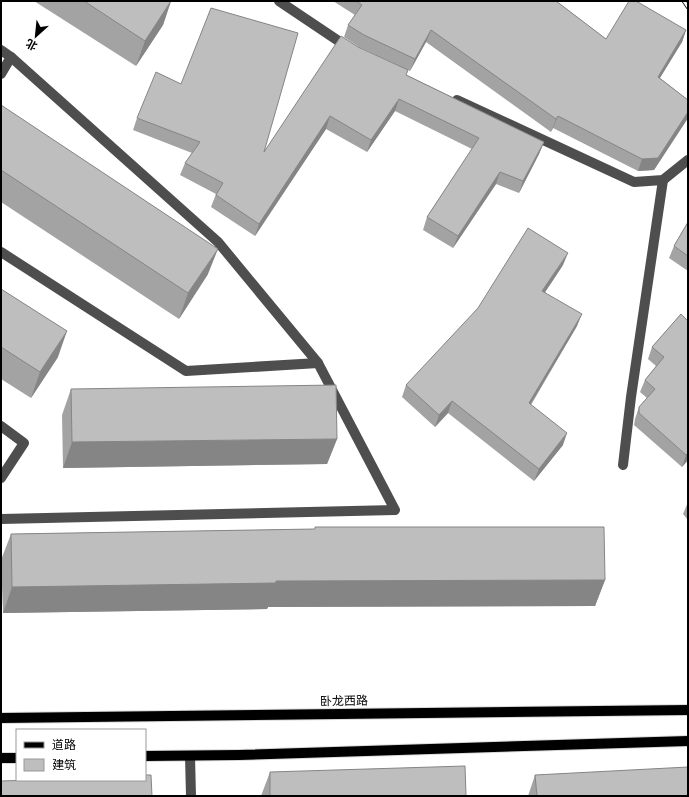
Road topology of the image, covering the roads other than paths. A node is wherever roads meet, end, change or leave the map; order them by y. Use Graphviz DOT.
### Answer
graph roads {
  1 [pos="280,1"];
  2 [pos="1,50"];
  3 [pos="356,53"];
  4 [pos="11,57"];
  5 [pos="1,74"];
  6 [pos="449,96"];
  7 [pos="688,160"];
  8 [pos="663,180"];
  9 [pos="1,252"];
  10 [pos="318,362"];
  11 [pos="1,426"];
  12 [pos="624,466"];
  13 [pos="1,478"];
  14 [pos="1,519"];
  15 [pos="688,710"];
  16 [pos="1,718"];
  17 [pos="688,741"];
  18 [pos="146,756"];
  19 [pos="190,756"];
  20 [pos="1,758"];
  21 [pos="16,758"];
  22 [pos="191,796"];
  1 -- 3 [label="street"];
  2 -- 4 [label="street"];
  4 -- 5 [label="street"];
  4 -- 10 [label="street"];
  6 -- 8 [label="street"];
  7 -- 8 [label="street"];
  8 -- 12 [label="street"];
  9 -- 10 [label="street"];
  10 -- 14 [label="street"];
  11 -- 13 [label="street"];
  15 -- 16 [label="main road, 卧龙西路"];
  17 -- 19 [label="main road"];
  18 -- 19 [label="main road"];
  19 -- 22 [label="street"];
  20 -- 21 [label="main road"];
}
